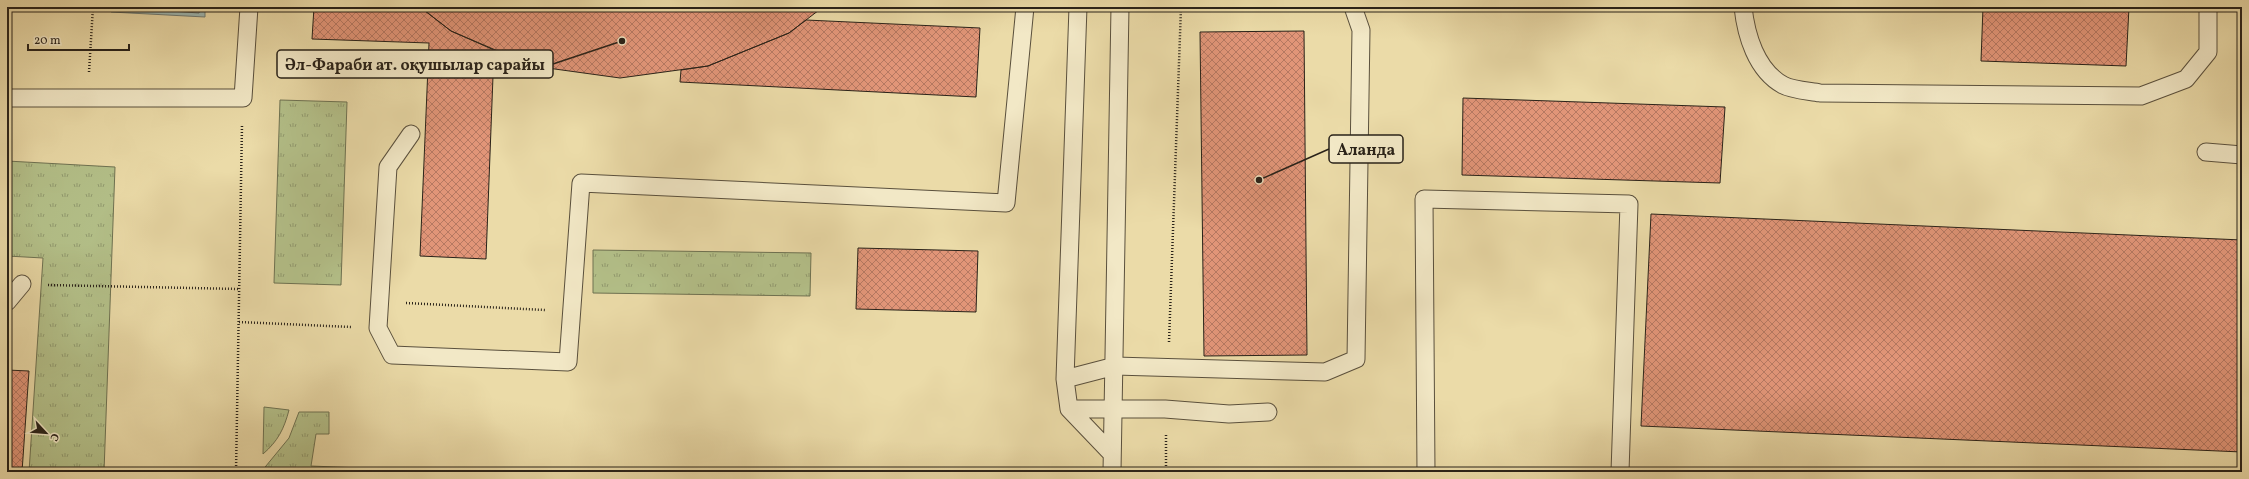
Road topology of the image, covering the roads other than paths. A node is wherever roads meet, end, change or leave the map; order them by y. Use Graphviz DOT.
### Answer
graph roads {
  1 [pos="249,7"];
  2 [pos="1025,7"];
  3 [pos="1078,7"];
  4 [pos="1120,7"];
  5 [pos="1353,7"];
  6 [pos="1743,7"];
  7 [pos="2208,7"];
  8 [pos="7,98"];
  9 [pos="411,134"];
  10 [pos="2206,152"];
  11 [pos="2242,155"];
  12 [pos="22,284"];
  13 [pos="7,302"];
  14 [pos="1115,366"];
  15 [pos="1065,379"];
  16 [pos="1069,409"];
  17 [pos="1113,410"];
  18 [pos="1268,412"];
  19 [pos="1112,454"];
  20 [pos="1112,472"];
  21 [pos="1426,472"];
  22 [pos="1620,472"];
  1 -- 8 [label="lane"];
  2 -- 9 [label="lane"];
  3 -- 15 [label="lane"];
  4 -- 14 [label="lane"];
  5 -- 14 [label="lane"];
  6 -- 7 [label="lane"];
  10 -- 11 [label="lane"];
  12 -- 13 [label="lane"];
  14 -- 15 [label="lane"];
  14 -- 17 [label="lane"];
  15 -- 16 [label="lane"];
  16 -- 17 [label="lane"];
  16 -- 19 [label="lane"];
  17 -- 18 [label="lane"];
  17 -- 19 [label="lane"];
  19 -- 20 [label="lane"];
  21 -- 22 [label="lane"];
}
